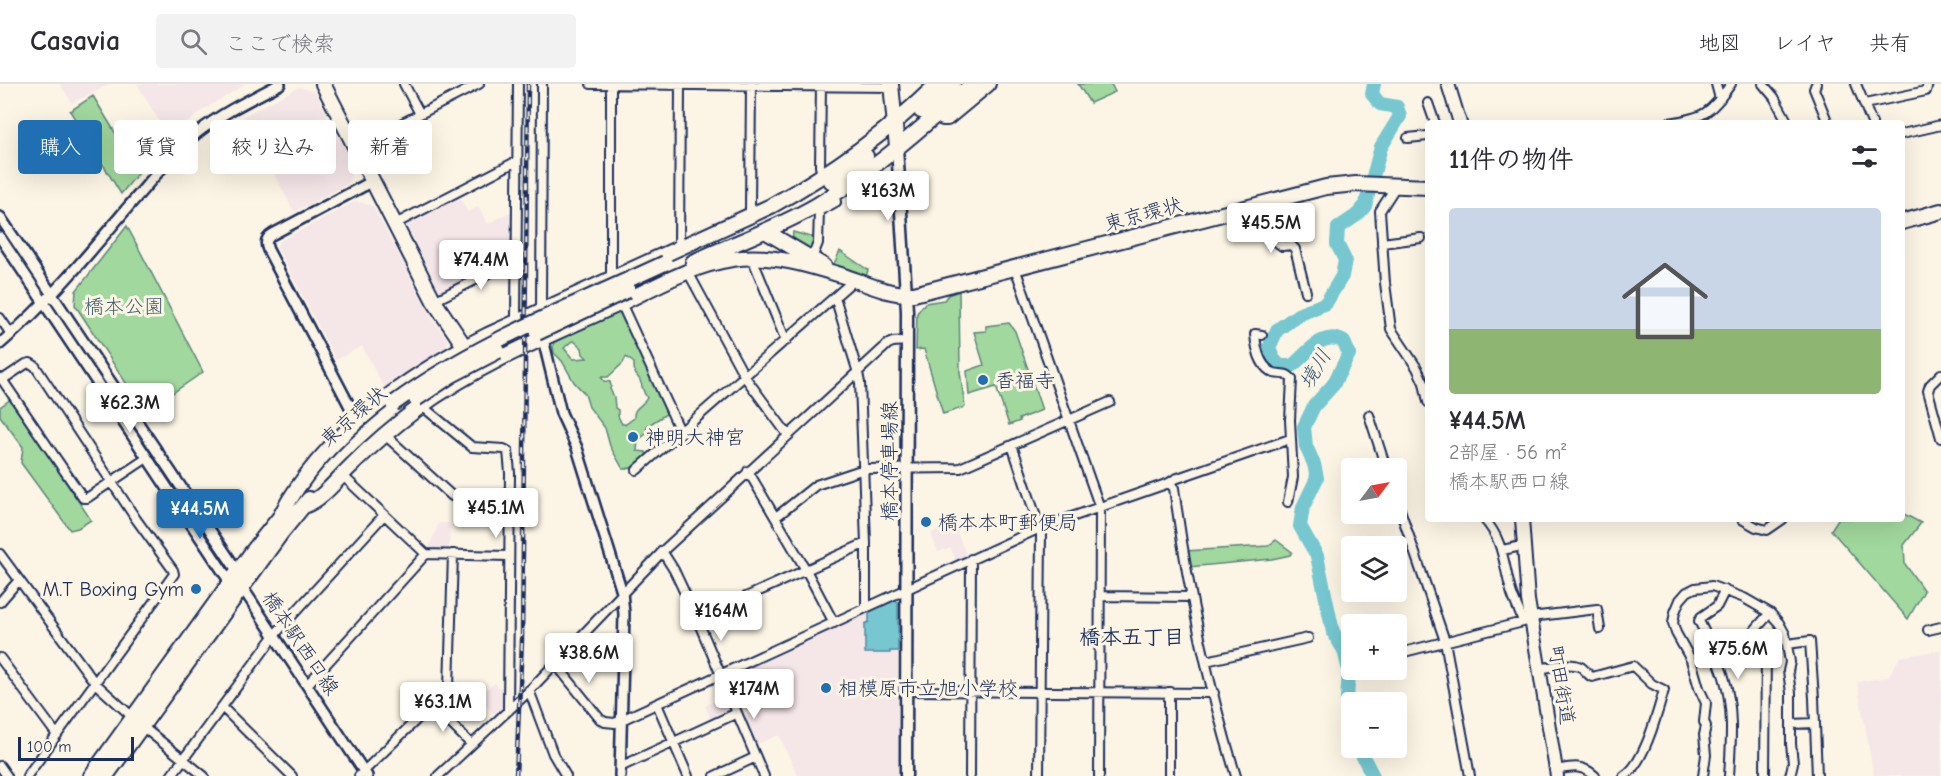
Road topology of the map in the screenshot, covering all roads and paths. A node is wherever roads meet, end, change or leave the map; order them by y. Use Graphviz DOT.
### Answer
graph roads {
  1 [pos="280,84"];
  2 [pos="323,84"];
  3 [pos="404,84"];
  4 [pos="479,84"];
  5 [pos="518,84"];
  6 [pos="542,84"];
  7 [pos="591,84"];
  8 [pos="611,84"];
  9 [pos="939,84"];
  10 [pos="953,84"];
  11 [pos="972,84"];
  12 [pos="988,84"];
  13 [pos="1448,84"];
  14 [pos="1716,84"];
  15 [pos="1731,84"];
  16 [pos="1763,84"];
  17 [pos="1816,84"];
  18 [pos="1856,84"];
  19 [pos="1928,84"];
  20 [pos="680,85"];
  21 [pos="751,85"];
  22 [pos="821,85"];
  23 [pos="892,86"];
  24 [pos="929,89"];
  25 [pos="1720,99"];
  26 [pos="1428,103"];
  27 [pos="1864,105"];
  28 [pos="420,114"];
  29 [pos="936,114"];
  30 [pos="408,120"];
  31 [pos="1434,120"];
  32 [pos="1459,120"];
  33 [pos="1690,120"];
  34 [pos="1786,120"];
  35 [pos="1827,120"];
  36 [pos="1871,120"];
  37 [pos="1941,125"];
  38 [pos="895,127"];
  39 [pos="348,133"];
  40 [pos="1905,133"];
  41 [pos="1425,136"];
  42 [pos="1408,138"];
  43 [pos="897,147"];
  44 [pos="517,161"];
  45 [pos="870,168"];
  46 [pos="369,174"];
  47 [pos="822,176"];
  48 [pos="899,180"];
  49 [pos="373,181"];
  50 [pos="1389,185"];
  51 [pos="1425,187"];
  52 [pos="834,194"];
  53 [pos="1267,202"];
  54 [pos="1941,211"];
  55 [pos="0,217"];
  56 [pos="1905,221"];
  57 [pos="757,223"];
  58 [pos="395,224"];
  59 [pos="0,237"];
  60 [pos="1421,238"];
  61 [pos="1383,243"];
  62 [pos="680,248"];
  63 [pos="754,257"];
  64 [pos="812,258"];
  65 [pos="516,259"];
  66 [pos="1015,268"];
  67 [pos="688,272"];
  68 [pos="1314,277"];
  69 [pos="848,278"];
  70 [pos="610,280"];
  71 [pos="1303,280"];
  72 [pos="1306,292"];
  73 [pos="53,295"];
  74 [pos="906,295"];
  75 [pos="835,297"];
  76 [pos="566,300"];
  77 [pos="435,301"];
  78 [pos="621,303"];
  79 [pos="45,304"];
  80 [pos="541,312"];
  81 [pos="0,318"];
  82 [pos="518,322"];
  83 [pos="578,322"];
  84 [pos="12,334"];
  85 [pos="1262,335"];
  86 [pos="543,339"];
  87 [pos="786,341"];
  88 [pos="907,341"];
  89 [pos="0,344"];
  90 [pos="465,347"];
  91 [pos="479,370"];
  92 [pos="858,373"];
  93 [pos="1941,374"];
  94 [pos="745,377"];
  95 [pos="1,378"];
  96 [pos="1425,387"];
  97 [pos="1110,402"];
  98 [pos="422,406"];
  99 [pos="396,408"];
  100 [pos="1369,415"];
  101 [pos="1069,420"];
  102 [pos="358,422"];
  103 [pos="681,433"];
  104 [pos="385,435"];
  105 [pos="788,435"];
  106 [pos="1941,438"];
  107 [pos="1290,439"];
  108 [pos="1012,445"];
  109 [pos="147,458"];
  110 [pos="1383,458"];
  111 [pos="907,468"];
  112 [pos="864,469"];
  113 [pos="637,470"];
  114 [pos="748,471"];
  115 [pos="342,475"];
  116 [pos="112,482"];
  117 [pos="1169,483"];
  118 [pos="509,496"];
  119 [pos="1288,502"];
  120 [pos="304,506"];
  121 [pos="1100,508"];
  122 [pos="281,515"];
  123 [pos="384,515"];
  124 [pos="776,517"];
  125 [pos="1487,522"];
  126 [pos="1518,522"];
  127 [pos="1518,522"];
  128 [pos="1748,522"];
  129 [pos="1779,522"];
  130 [pos="1405,524"];
  131 [pos="1040,528"];
  132 [pos="866,543"];
  133 [pos="1517,547"];
  134 [pos="1502,550"];
  135 [pos="662,551"];
  136 [pos="0,554"];
  137 [pos="426,554"];
  138 [pos="453,554"];
  139 [pos="508,556"];
  140 [pos="971,559"];
  141 [pos="806,570"];
  142 [pos="19,580"];
  143 [pos="237,580"];
  144 [pos="907,590"];
  145 [pos="1725,590"];
  146 [pos="622,592"];
  147 [pos="1100,597"];
  148 [pos="1191,597"];
  149 [pos="1528,600"];
  150 [pos="0,602"];
  151 [pos="866,608"];
  152 [pos="1770,614"];
  153 [pos="697,619"];
  154 [pos="1528,620"];
  155 [pos="834,623"];
  156 [pos="1602,623"];
  157 [pos="1941,627"];
  158 [pos="1928,630"];
  159 [pos="275,636"];
  160 [pos="1308,638"];
  161 [pos="1445,641"];
  162 [pos="1787,644"];
  163 [pos="1407,651"];
  164 [pos="0,658"];
  165 [pos="1206,661"];
  166 [pos="555,663"];
  167 [pos="1539,669"];
  168 [pos="721,675"];
  169 [pos="95,683"];
  170 [pos="308,686"];
  171 [pos="529,690"];
  172 [pos="907,691"];
  173 [pos="970,692"];
  174 [pos="1040,692"];
  175 [pos="1100,692"];
  176 [pos="1170,692"];
  177 [pos="1214,693"];
  178 [pos="657,704"];
  179 [pos="432,705"];
  180 [pos="222,707"];
  181 [pos="507,711"];
  182 [pos="737,713"];
  183 [pos="620,721"];
  184 [pos="138,722"];
  185 [pos="1815,723"];
  186 [pos="1791,724"];
  187 [pos="57,735"];
  188 [pos="673,743"];
  189 [pos="471,744"];
  190 [pos="756,757"];
  191 [pos="183,759"];
  192 [pos="0,766"];
  193 [pos="620,771"];
  194 [pos="1556,773"];
  195 [pos="363,774"];
  196 [pos="8,776"];
  197 [pos="27,776"];
  198 [pos="91,776"];
  199 [pos="106,776"];
  200 [pos="171,776"];
  201 [pos="204,776"];
  202 [pos="292,776"];
  203 [pos="438,776"];
  204 [pos="566,776"];
  205 [pos="688,776"];
  206 [pos="715,776"];
  207 [pos="764,776"];
  208 [pos="906,776"];
  209 [pos="970,776"];
  210 [pos="1039,776"];
  211 [pos="1099,776"];
  212 [pos="1170,776"];
  213 [pos="1236,776"];
  214 [pos="1470,776"];
  215 [pos="1595,776"];
  216 [pos="1624,776"];
  217 [pos="1703,776"];
  218 [pos="1729,776"];
  219 [pos="1765,776"];
  220 [pos="1790,776"];
  221 [pos="1817,776"];
  1 -- 73 [label="street"];
  2 -- 39 [label="highway"];
  3 -- 28 [label="street"];
  4 -- 28 [label="street"];
  5 -- 44 [label="street"];
  6 -- 80 [label="street"];
  7 -- 8 [label="street"];
  8 -- 20 [label="street"];
  8 -- 70 [label="street"];
  9 -- 24 [label="highway"];
  10 -- 38 [label="highway"];
  11 -- 29 [label="highway"];
  12 -- 29 [label="highway"];
  13 -- 32 [label="main road"];
  14 -- 25 [label="street"];
  15 -- 25 [label="street"];
  16 -- 34 [label="street"];
  17 -- 35 [label="street"];
  18 -- 27 [label="street"];
  19 -- 27 [label="street"];
  20 -- 21 [label="street"];
  20 -- 62 [label="street"];
  21 -- 22 [label="street"];
  21 -- 57 [label="street"];
  22 -- 23 [label="street"];
  22 -- 47 [label="street"];
  23 -- 38 [label="highway"];
  24 -- 38 [label="highway"];
  25 -- 33 [label="street"];
  26 -- 31 [label="street"];
  27 -- 36 [label="street"];
  28 -- 30 [label="street"];
  29 -- 43 [label="highway"];
  37 -- 40 [label="street"];
  38 -- 43 [label="highway"];
  38 -- 47 [label="highway"];
  38 -- 57 [label="highway"];
  41 -- 42 [label="street"];
  43 -- 45 [label="highway"];
  43 -- 48 [label="main road, 橋本停車場線"];
  44 -- 58 [label="street"];
  44 -- 65 [label="street"];
  45 -- 48 [label="main road"];
  45 -- 52 [label="highway"];
  46 -- 49 [label="highway"];
  47 -- 57 [label="highway"];
  48 -- 74 [label="main road, 橋本停車場線"];
  49 -- 58 [label="highway"];
  49 -- 102 [label="street"];
  50 -- 51 [label="highway, 東京環状"];
  50 -- 53 [label="highway, 東京環状"];
  50 -- 61 [label="street"];
  52 -- 57 [label="highway"];
  52 -- 64 [label="street"];
  53 -- 66 [label="highway, 東京環状"];
  53 -- 71 [label="street"];
  54 -- 56 [label="highway"];
  55 -- 73 [label="street"];
  57 -- 62 [label="highway"];
  57 -- 64 [label="highway"];
  57 -- 99 [label="highway, 東京環状, bridge"];
  58 -- 77 [label="highway"];
  59 -- 79 [label="street, 橋本駅西口線"];
  60 -- 61 [label="street"];
  61 -- 96 [label="street"];
  62 -- 70 [label="highway"];
  63 -- 67 [label="highway"];
  63 -- 69 [label="highway"];
  63 -- 87 [label="street"];
  64 -- 69 [label="highway"];
  65 -- 77 [label="street"];
  65 -- 82 [label="street"];
  66 -- 74 [label="highway, 東京環状"];
  66 -- 101 [label="street"];
  67 -- 78 [label="highway"];
  67 -- 94 [label="street"];
  68 -- 71 [label="street"];
  69 -- 74 [label="highway"];
  69 -- 75 [label="street"];
  70 -- 76 [label="highway"];
  71 -- 72 [label="street"];
  73 -- 79 [label="street"];
  73 -- 143 [label="street"];
  74 -- 88 [label="main road, 橋本停車場線"];
  75 -- 87 [label="street"];
  75 -- 92 [label="street"];
  76 -- 80 [label="highway"];
  76 -- 83 [label="highway"];
  77 -- 90 [label="highway"];
  78 -- 83 [label="highway"];
  78 -- 103 [label="street"];
  79 -- 84 [label="street"];
  79 -- 109 [label="street, 橋本駅西口線"];
  80 -- 82 [label="highway"];
  81 -- 84 [label="street"];
  82 -- 90 [label="highway"];
  83 -- 86 [label="highway"];
  84 -- 89 [label="street"];
  85 -- 107 [label="street"];
  86 -- 91 [label="highway"];
  86 -- 146 [label="street"];
  87 -- 94 [label="street"];
  88 -- 92 [label="street"];
  88 -- 111 [label="main road, 橋本停車場線"];
  90 -- 91 [label="highway"];
  90 -- 102 [label="highway"];
  91 -- 98 [label="highway"];
  92 -- 105 [label="street"];
  92 -- 112 [label="street"];
  93 -- 106 [label="street"];
  94 -- 103 [label="street"];
  94 -- 105 [label="street"];
  95 -- 116 [label="street"];
  95 -- 116 [label="street"];
  97 -- 101 [label="street"];
  98 -- 104 [label="highway"];
  98 -- 118 [label="street"];
  99 -- 120 [label="highway, 東京環状"];
  99 -- 122 [label="highway, 東京環状"];
  100 -- 110 [label="street"];
  101 -- 108 [label="street"];
  101 -- 121 [label="street"];
  102 -- 122 [label="highway"];
  103 -- 113 [label="street"];
  104 -- 115 [label="highway"];
  104 -- 118 [label="street"];
  105 -- 114 [label="street"];
  107 -- 117 [label="street"];
  107 -- 119 [label="street"];
  108 -- 111 [label="street"];
  108 -- 131 [label="street"];
  109 -- 116 [label="street"];
  109 -- 143 [label="street, 橋本駅西口線"];
  111 -- 112 [label="street"];
  111 -- 144 [label="main road, 橋本停車場線"];
  112 -- 124 [label="street"];
  112 -- 132 [label="street"];
  114 -- 124 [label="street"];
  114 -- 135 [label="street"];
  115 -- 120 [label="highway"];
  115 -- 123 [label="street"];
  116 -- 169 [label="street"];
  117 -- 121 [label="street"];
  117 -- 148 [label="street"];
  118 -- 139 [label="street"];
  120 -- 143 [label="highway, 東京環状"];
  121 -- 131 [label="street"];
  121 -- 147 [label="street"];
  122 -- 143 [label="highway, 東京環状"];
  123 -- 137 [label="street"];
  123 -- 159 [label="street"];
  124 -- 141 [label="street"];
  125 -- 134 [label="street"];
  126 -- 133 [label="main road, 町田街道"];
  127 -- 149 [label="main road, 町田街道"];
  128 -- 129 [label="street"];
  130 -- 161 [label="street"];
  131 -- 140 [label="street"];
  131 -- 174 [label="street"];
  132 -- 141 [label="street"];
  132 -- 151 [label="street"];
  133 -- 134 [label="street"];
  133 -- 149 [label="main road, 町田街道"];
  134 -- 154 [label="street"];
  135 -- 146 [label="street"];
  135 -- 153 [label="street"];
  136 -- 142 [label="street"];
  137 -- 138 [label="street"];
  137 -- 170 [label="street"];
  138 -- 139 [label="street"];
  138 -- 179 [label="street"];
  139 -- 181 [label="street"];
  140 -- 144 [label="street"];
  140 -- 173 [label="street"];
  141 -- 153 [label="street"];
  141 -- 155 [label="street"];
  142 -- 150 [label="street"];
  142 -- 169 [label="street"];
  143 -- 159 [label="street, 橋本駅西口線"];
  143 -- 184 [label="highway, 東京環状"];
  144 -- 151 [label="street"];
  144 -- 172 [label="main road, 橋本停車場線"];
  145 -- 152 [label="street"];
  145 -- 217 [label="street"];
  145 -- 218 [label="street"];
  146 -- 166 [label="street"];
  146 -- 183 [label="street"];
  147 -- 148 [label="street"];
  147 -- 175 [label="street"];
  148 -- 165 [label="street"];
  149 -- 154 [label="main road, 町田街道"];
  151 -- 155 [label="street"];
  152 -- 162 [label="street"];
  152 -- 219 [label="street"];
  153 -- 168 [label="street"];
  154 -- 156 [label="street"];
  154 -- 161 [label="street"];
  154 -- 167 [label="main road, 町田街道"];
  155 -- 168 [label="street"];
  157 -- 158 [label="street"];
  159 -- 170 [label="street, 橋本駅西口線"];
  159 -- 180 [label="street"];
  160 -- 165 [label="street"];
  161 -- 163 [label="street"];
  161 -- 214 [label="street"];
  162 -- 185 [label="street"];
  162 -- 186 [label="street"];
  164 -- 187 [label="street"];
  165 -- 177 [label="street"];
  166 -- 171 [label="street"];
  166 -- 183 [label="street"];
  167 -- 194 [label="main road, 町田街道"];
  167 -- 216 [label="street"];
  168 -- 178 [label="street"];
  168 -- 182 [label="street"];
  169 -- 184 [label="street"];
  169 -- 187 [label="street"];
  170 -- 195 [label="street, 橋本駅西口線"];
  171 -- 181 [label="street"];
  171 -- 204 [label="street"];
  172 -- 173 [label="street"];
  172 -- 208 [label="main road, 橋本停車場線"];
  173 -- 174 [label="street"];
  173 -- 209 [label="street"];
  174 -- 175 [label="street"];
  174 -- 210 [label="street"];
  175 -- 176 [label="street"];
  175 -- 211 [label="street"];
  176 -- 177 [label="street"];
  176 -- 212 [label="street"];
  177 -- 213 [label="street"];
  178 -- 183 [label="street"];
  178 -- 188 [label="street"];
  179 -- 189 [label="street"];
  179 -- 195 [label="street"];
  180 -- 191 [label="street"];
  180 -- 202 [label="street"];
  181 -- 189 [label="street"];
  182 -- 188 [label="street"];
  182 -- 190 [label="street"];
  183 -- 193 [label="street"];
  184 -- 191 [label="street"];
  184 -- 198 [label="highway, 東京環状"];
  184 -- 199 [label="highway, 東京環状"];
  185 -- 186 [label="street"];
  185 -- 221 [label="street"];
  186 -- 220 [label="street"];
  187 -- 197 [label="street"];
  188 -- 193 [label="street"];
  188 -- 205 [label="street"];
  189 -- 203 [label="street"];
  190 -- 206 [label="street"];
  190 -- 207 [label="street"];
  191 -- 200 [label="street"];
  191 -- 201 [label="street"];
  192 -- 196 [label="street"];
  194 -- 215 [label="street"];
}
